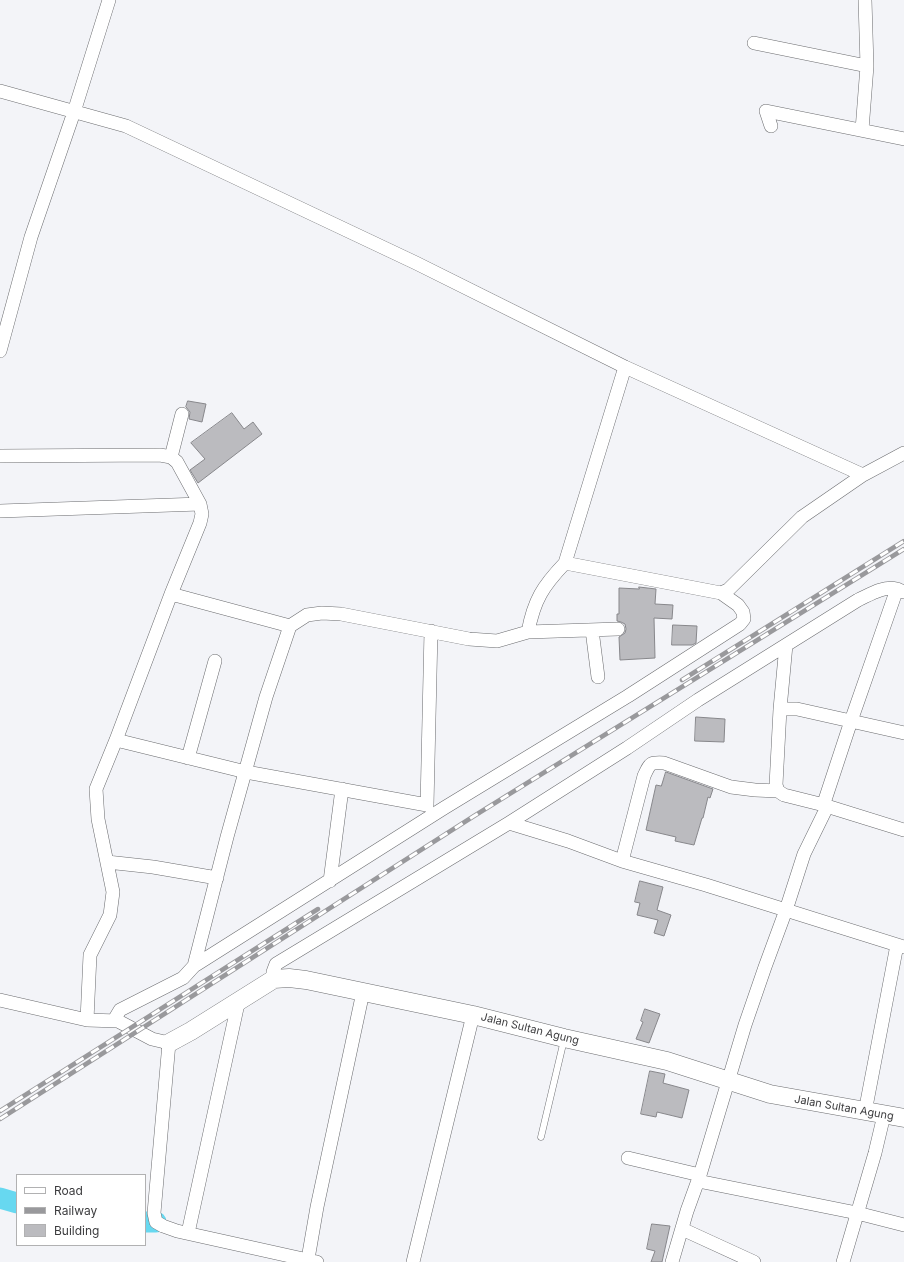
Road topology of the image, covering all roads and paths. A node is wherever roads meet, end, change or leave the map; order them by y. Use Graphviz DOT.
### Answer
graph roads {
  1 [pos="108,0"];
  2 [pos="864,0"];
  3 [pos="754,42"];
  4 [pos="867,66"];
  5 [pos="0,91"];
  6 [pos="74,112"];
  7 [pos="771,126"];
  8 [pos="862,130"];
  9 [pos="904,139"];
  10 [pos="0,351"];
  11 [pos="625,367"];
  12 [pos="182,414"];
  13 [pos="904,453"];
  14 [pos="0,456"];
  15 [pos="171,457"];
  16 [pos="863,475"];
  17 [pos="200,504"];
  18 [pos="0,511"];
  19 [pos="565,563"];
  20 [pos="900,590"];
  21 [pos="721,593"];
  22 [pos="171,594"];
  23 [pos="290,626"];
  24 [pos="618,629"];
  25 [pos="592,630"];
  26 [pos="431,631"];
  27 [pos="528,632"];
  28 [pos="786,645"];
  29 [pos="215,661"];
  30 [pos="598,677"];
  31 [pos="780,709"];
  32 [pos="850,721"];
  33 [pos="904,733"];
  34 [pos="116,740"];
  35 [pos="188,758"];
  36 [pos="246,772"];
  37 [pos="342,789"];
  38 [pos="778,791"];
  39 [pos="427,805"];
  40 [pos="825,806"];
  41 [pos="444,808"];
  42 [pos="509,823"];
  43 [pos="904,830"];
  44 [pos="622,861"];
  45 [pos="107,862"];
  46 [pos="217,878"];
  47 [pos="330,881"];
  48 [pos="786,910"];
  49 [pos="900,946"];
  50 [pos="194,966"];
  51 [pos="274,979"];
  52 [pos="363,992"];
  53 [pos="239,999"];
  54 [pos="0,1000"];
  55 [pos="473,1015"];
  56 [pos="87,1020"];
  57 [pos="114,1020"];
  58 [pos="564,1038"];
  59 [pos="169,1043"];
  60 [pos="728,1081"];
  61 [pos="865,1112"];
  62 [pos="884,1115"];
  63 [pos="904,1118"];
  64 [pos="542,1137"];
  65 [pos="628,1158"];
  66 [pos="699,1178"];
  67 [pos="857,1213"];
  68 [pos="904,1225"];
  69 [pos="682,1229"];
  70 [pos="188,1233"];
  71 [pos="312,1261"];
  72 [pos="413,1262"];
  73 [pos="672,1262"];
  74 [pos="754,1262"];
  75 [pos="843,1262"];
  1 -- 6 [label="street"];
  2 -- 4 [label="street"];
  3 -- 4 [label="street"];
  4 -- 8 [label="street"];
  5 -- 6 [label="street"];
  6 -- 10 [label="street"];
  6 -- 11 [label="street"];
  7 -- 8 [label="street"];
  8 -- 9 [label="street"];
  11 -- 16 [label="street"];
  11 -- 19 [label="street"];
  12 -- 15 [label="street"];
  13 -- 16 [label="street"];
  14 -- 15 [label="street"];
  15 -- 17 [label="street"];
  16 -- 21 [label="street"];
  17 -- 18 [label="street"];
  17 -- 22 [label="street"];
  19 -- 21 [label="street"];
  19 -- 27 [label="street"];
  20 -- 28 [label="street"];
  20 -- 32 [label="street"];
  21 -- 41 [label="street"];
  22 -- 23 [label="street"];
  22 -- 34 [label="street"];
  23 -- 26 [label="street"];
  23 -- 36 [label="street"];
  24 -- 25 [label="street"];
  25 -- 27 [label="street"];
  25 -- 30 [label="street"];
  26 -- 27 [label="street"];
  26 -- 39 [label="street"];
  28 -- 31 [label="street"];
  28 -- 42 [label="street"];
  29 -- 35 [label="street"];
  31 -- 32 [label="street"];
  31 -- 38 [label="street"];
  32 -- 33 [label="street"];
  32 -- 40 [label="street"];
  34 -- 35 [label="street"];
  34 -- 45 [label="street"];
  35 -- 36 [label="street"];
  36 -- 37 [label="street"];
  36 -- 46 [label="street"];
  37 -- 39 [label="street"];
  37 -- 47 [label="street"];
  38 -- 40 [label="street"];
  38 -- 44 [label="street"];
  39 -- 41 [label="street"];
  40 -- 43 [label="street"];
  40 -- 48 [label="street"];
  41 -- 47 [label="street"];
  42 -- 44 [label="street"];
  42 -- 51 [label="street"];
  44 -- 48 [label="street"];
  45 -- 46 [label="street"];
  45 -- 56 [label="street"];
  46 -- 50 [label="street"];
  47 -- 50 [label="street"];
  48 -- 49 [label="street"];
  48 -- 60 [label="street"];
  49 -- 61 [label="street"];
  50 -- 57 [label="street"];
  51 -- 52 [label="street, Jalan Sultan Agung"];
  51 -- 53 [label="street, Jalan Sultan Agung"];
  52 -- 55 [label="street, Jalan Sultan Agung"];
  52 -- 71 [label="street"];
  53 -- 59 [label="street, Jalan Sultan Agung"];
  53 -- 70 [label="street"];
  54 -- 56 [label="street"];
  55 -- 58 [label="street, Jalan Sultan Agung"];
  55 -- 72 [label="street"];
  56 -- 57 [label="street"];
  57 -- 59 [label="street"];
  58 -- 60 [label="street, Jalan Sultan Agung"];
  58 -- 64 [label="lane"];
  59 -- 70 [label="street"];
  60 -- 61 [label="street, Jalan Sultan Agung"];
  60 -- 66 [label="street"];
  61 -- 62 [label="street, Jalan Sultan Agung"];
  62 -- 63 [label="street, Jalan Sultan Agung"];
  62 -- 67 [label="street"];
  65 -- 66 [label="street"];
  66 -- 67 [label="street"];
  66 -- 69 [label="street"];
  67 -- 68 [label="street"];
  67 -- 75 [label="street"];
  69 -- 73 [label="street"];
  69 -- 74 [label="street"];
  70 -- 71 [label="street"];
}
